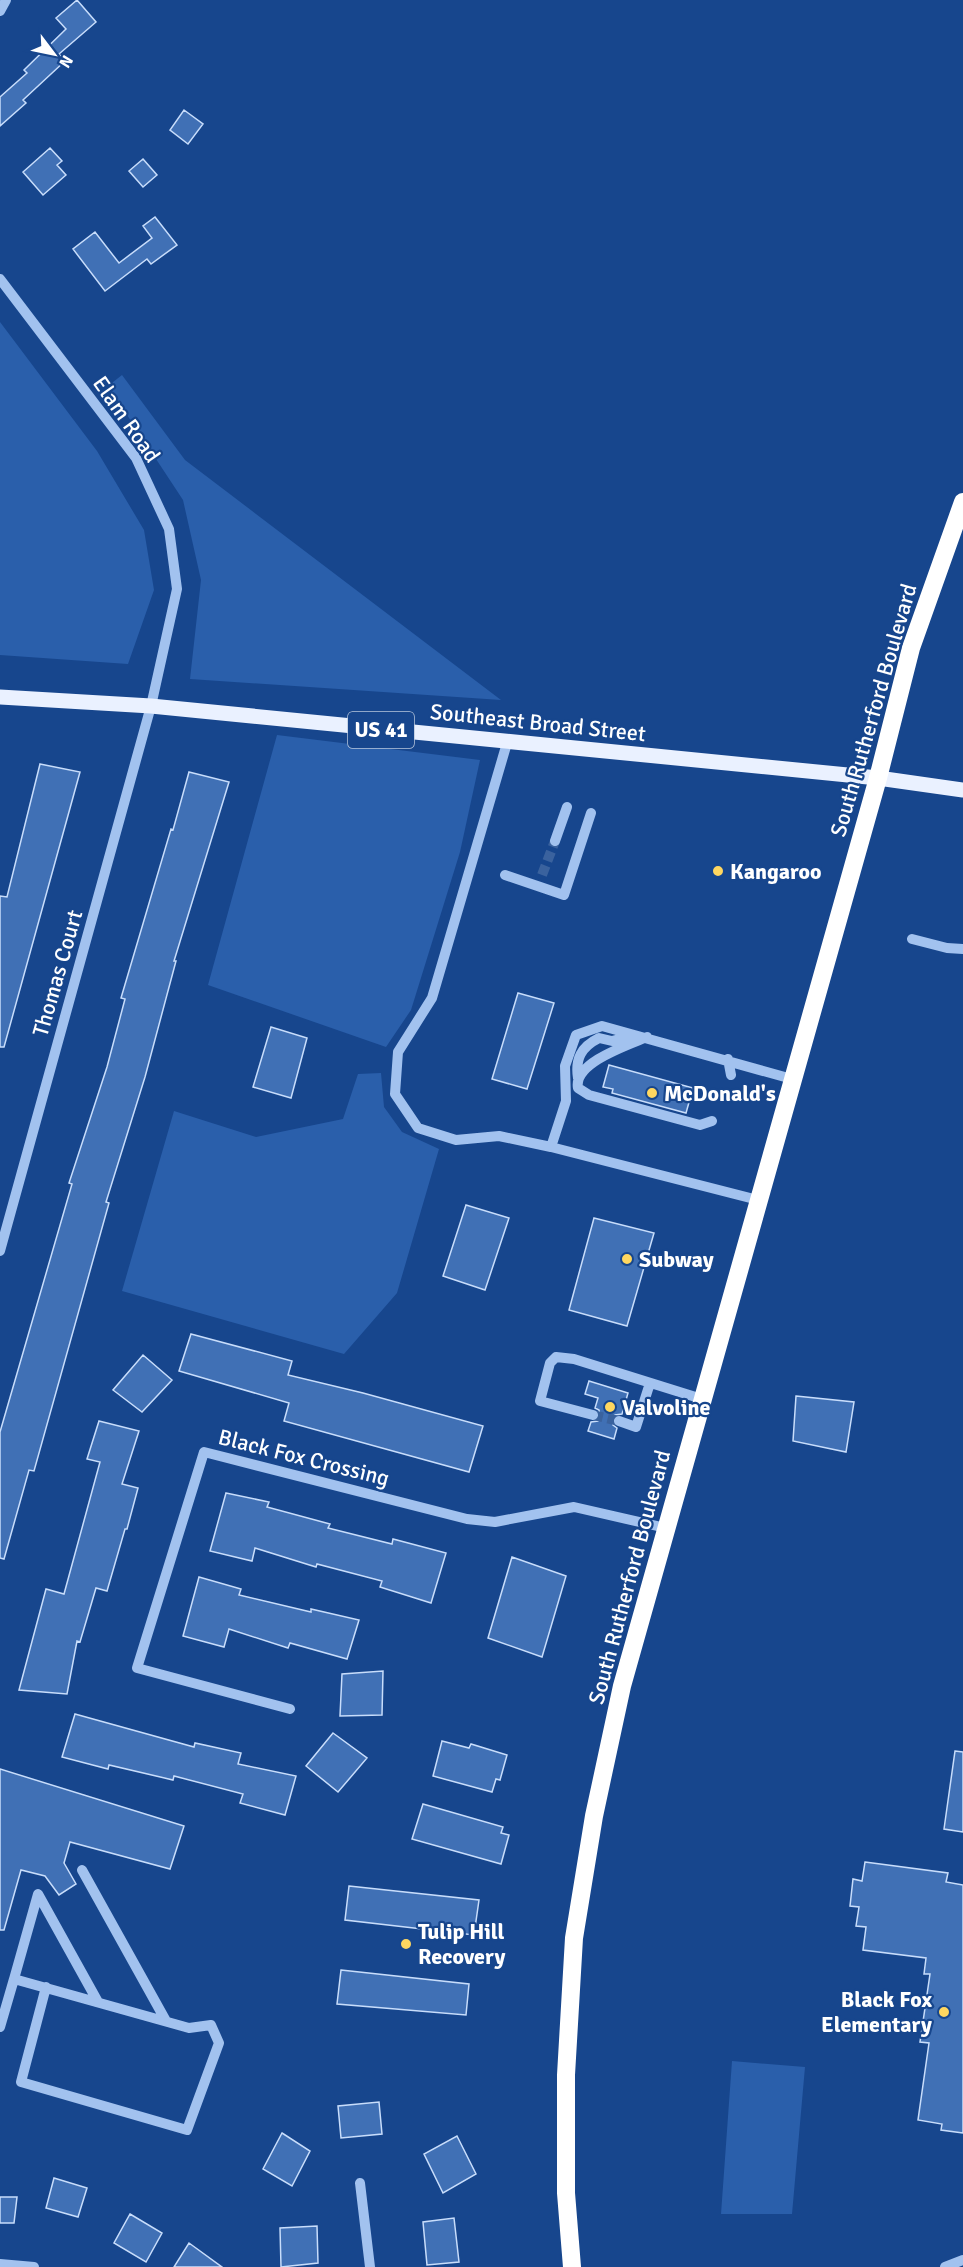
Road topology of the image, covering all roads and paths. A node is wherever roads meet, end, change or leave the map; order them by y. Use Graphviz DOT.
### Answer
graph roads {
  1 [pos="6,0"];
  2 [pos="0,11"];
  3 [pos="0,279"];
  4 [pos="963,502"];
  5 [pos="0,697"];
  6 [pos="151,706"];
  7 [pos="507,742"];
  8 [pos="878,778"];
  9 [pos="963,790"];
  10 [pos="567,807"];
  11 [pos="591,813"];
  12 [pos="555,841"];
  13 [pos="505,874"];
  14 [pos="542,875"];
  15 [pos="539,886"];
  16 [pos="912,939"];
  17 [pos="963,949"];
  18 [pos="642,1036"];
  19 [pos="728,1059"];
  20 [pos="731,1075"];
  21 [pos="578,1078"];
  22 [pos="792,1079"];
  23 [pos="712,1121"];
  24 [pos="550,1147"];
  25 [pos="758,1200"];
  26 [pos="0,1251"];
  27 [pos="650,1383"];
  28 [pos="702,1399"];
  29 [pos="593,1415"];
  30 [pos="619,1421"];
  31 [pos="666,1528"];
  32 [pos="290,1709"];
  33 [pos="82,1870"];
  34 [pos="14,1978"];
  35 [pos="46,1988"];
  36 [pos="98,2002"];
  37 [pos="2,2014"];
  38 [pos="166,2021"];
  39 [pos="0,2027"];
  40 [pos="360,2183"];
  41 [pos="963,2260"];
  42 [pos="0,2264"];
  43 [pos="34,2267"];
  44 [pos="370,2267"];
  45 [pos="572,2267"];
  46 [pos="945,2267"];
  1 -- 2 [label="street"];
  3 -- 6 [label="street, Elam Road"];
  4 -- 8 [label="highway, South Rutherford Boulevard"];
  5 -- 6 [label="main road, Southeast Broad Street / US 41"];
  6 -- 7 [label="main road, Southeast Broad Street / US 41"];
  6 -- 26 [label="street, Thomas Court"];
  7 -- 8 [label="main road, Southeast Broad Street / US 41"];
  7 -- 24 [label="street"];
  8 -- 9 [label="main road, Southeast Broad Street / US 41"];
  8 -- 22 [label="highway, South Rutherford Boulevard"];
  10 -- 12 [label="street"];
  11 -- 15 [label="street"];
  13 -- 15 [label="street"];
  14 -- 15 [label="street"];
  16 -- 17 [label="street"];
  18 -- 19 [label="street"];
  18 -- 21 [label="street"];
  18 -- 21 [label="street"];
  18 -- 24 [label="street"];
  19 -- 20 [label="street"];
  19 -- 22 [label="street"];
  21 -- 23 [label="street"];
  22 -- 25 [label="highway, South Rutherford Boulevard"];
  24 -- 25 [label="street"];
  25 -- 28 [label="highway, South Rutherford Boulevard"];
  27 -- 28 [label="street"];
  27 -- 29 [label="street"];
  27 -- 30 [label="street"];
  28 -- 31 [label="highway, South Rutherford Boulevard"];
  31 -- 32 [label="street, Black Fox Crossing"];
  31 -- 45 [label="highway, South Rutherford Boulevard"];
  33 -- 38 [label="street"];
  34 -- 35 [label="street"];
  34 -- 36 [label="street"];
  34 -- 37 [label="street"];
  35 -- 36 [label="street"];
  35 -- 38 [label="street"];
  36 -- 38 [label="street"];
  37 -- 39 [label="street"];
  40 -- 44 [label="street"];
  41 -- 46 [label="street"];
  42 -- 43 [label="street"];
}
